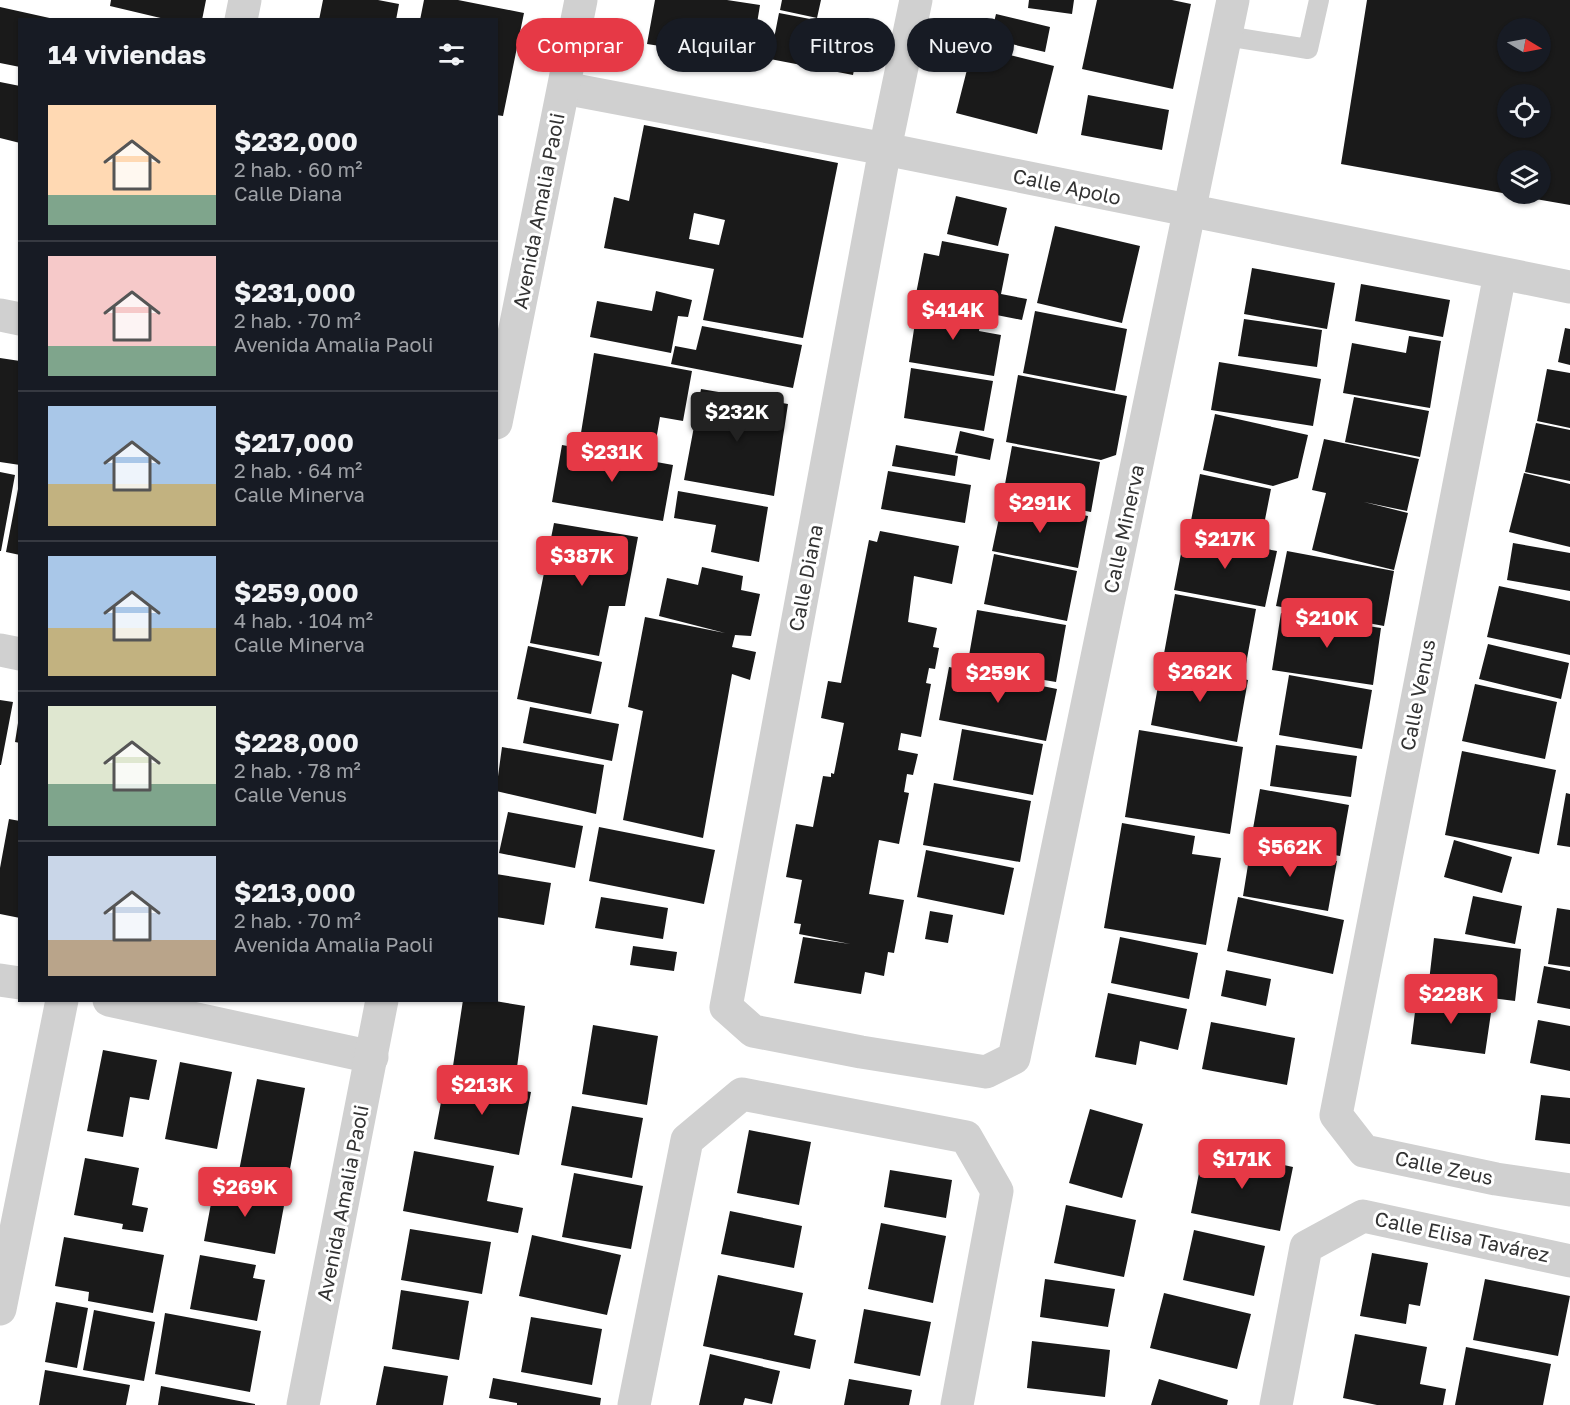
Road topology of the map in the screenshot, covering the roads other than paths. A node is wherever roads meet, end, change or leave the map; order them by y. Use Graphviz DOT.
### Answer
graph roads {
  1 [pos="245,0"];
  2 [pos="581,0"];
  3 [pos="916,0"];
  4 [pos="1233,0"];
  5 [pos="1319,0"];
  6 [pos="241,18"];
  7 [pos="1226,36"];
  8 [pos="564,88"];
  9 [pos="885,149"];
  10 [pos="1190,212"];
  11 [pos="1500,274"];
  12 [pos="1570,287"];
  13 [pos="0,315"];
  14 [pos="18,319"];
  15 [pos="498,413"];
  16 [pos="0,650"];
  17 [pos="18,654"];
  18 [pos="0,980"];
  19 [pos="18,983"];
  20 [pos="62,1002"];
  21 [pos="119,1002"];
  22 [pos="382,1002"];
  23 [pos="372,1057"];
  24 [pos="1014,1058"];
  25 [pos="1336,1115"];
  26 [pos="1570,1190"];
  27 [pos="1570,1261"];
  28 [pos="0,1309"];
  29 [pos="303,1405"];
  30 [pos="634,1405"];
  31 [pos="957,1405"];
  32 [pos="1276,1405"];
  1 -- 6 [label="street"];
  2 -- 8 [label="street, Avenida Amalia Paoli"];
  3 -- 9 [label="street"];
  4 -- 7 [label="street, Calle Minerva"];
  5 -- 7 [label="lane"];
  7 -- 10 [label="street, Calle Minerva"];
  8 -- 9 [label="street, Calle Apolo"];
  8 -- 15 [label="street, Avenida Amalia Paoli"];
  9 -- 10 [label="street, Calle Apolo"];
  9 -- 24 [label="street, Calle Diana"];
  10 -- 11 [label="street, Calle Apolo"];
  10 -- 24 [label="street, Calle Minerva"];
  11 -- 12 [label="street, Calle Apolo"];
  11 -- 25 [label="street, Calle Venus"];
  13 -- 14 [label="street"];
  16 -- 17 [label="street"];
  18 -- 19 [label="street"];
  20 -- 28 [label="street"];
  21 -- 23 [label="street"];
  22 -- 23 [label="street, Avenida Amalia Paoli"];
  23 -- 29 [label="street, Avenida Amalia Paoli"];
  25 -- 26 [label="street, Calle Zeus"];
  27 -- 32 [label="street, Calle Elisa Tavárez"];
  30 -- 31 [label="street"];
}
